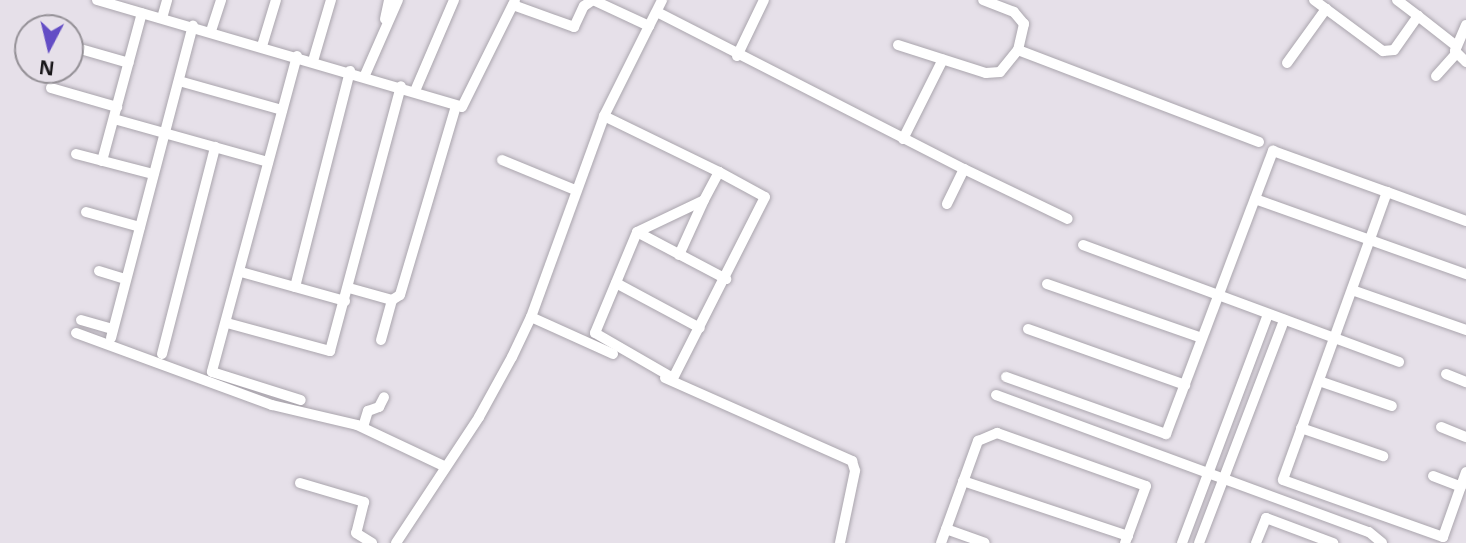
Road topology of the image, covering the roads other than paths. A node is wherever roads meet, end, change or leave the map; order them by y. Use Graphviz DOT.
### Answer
graph roads {
  1 [pos="97,0"];
  2 [pos="167,0"];
  3 [pos="221,0"];
  4 [pos="276,0"];
  5 [pos="331,0"];
  6 [pos="389,0"];
  7 [pos="398,0"];
  8 [pos="454,0"];
  9 [pos="662,0"];
  10 [pos="764,0"];
  11 [pos="986,0"];
  12 [pos="1314,0"];
  13 [pos="1397,0"];
  14 [pos="514,2"];
  15 [pos="119,3"];
  16 [pos="1326,9"];
  17 [pos="657,12"];
  18 [pos="142,13"];
  19 [pos="1418,16"];
  20 [pos="162,18"];
  21 [pos="1466,24"];
  22 [pos="194,26"];
  23 [pos="649,26"];
  24 [pos="211,31"];
  25 [pos="381,33"];
  26 [pos="898,45"];
  27 [pos="262,46"];
  28 [pos="84,50"];
  29 [pos="1018,50"];
  30 [pos="1455,50"];
  31 [pos="297,56"];
  32 [pos="737,56"];
  33 [pos="943,59"];
  34 [pos="313,61"];
  35 [pos="1466,62"];
  36 [pos="129,63"];
  37 [pos="1287,64"];
  38 [pos="350,71"];
  39 [pos="365,75"];
  40 [pos="1436,76"];
  41 [pos="179,81"];
  42 [pos="401,86"];
  43 [pos="51,88"];
  44 [pos="415,91"];
  45 [pos="456,106"];
  46 [pos="117,107"];
  47 [pos="282,110"];
  48 [pos="604,116"];
  49 [pos="114,119"];
  50 [pos="165,132"];
  51 [pos="903,139"];
  52 [pos="1259,142"];
  53 [pos="215,147"];
  54 [pos="76,154"];
  55 [pos="502,160"];
  56 [pos="102,161"];
  57 [pos="268,162"];
  58 [pos="964,169"];
  59 [pos="719,172"];
  60 [pos="153,174"];
  61 [pos="575,190"];
  62 [pos="1387,192"];
  63 [pos="1255,199"];
  64 [pos="704,200"];
  65 [pos="947,204"];
  66 [pos="86,212"];
  67 [pos="1068,219"];
  68 [pos="1466,221"];
  69 [pos="140,227"];
  70 [pos="637,232"];
  71 [pos="1371,240"];
  72 [pos="1083,245"];
  73 [pos="679,255"];
  74 [pos="99,271"];
  75 [pos="241,272"];
  76 [pos="1466,274"];
  77 [pos="126,279"];
  78 [pos="726,279"];
  79 [pos="616,283"];
  80 [pos="1047,284"];
  81 [pos="295,287"];
  82 [pos="349,288"];
  83 [pos="1352,290"];
  84 [pos="1217,297"];
  85 [pos="392,300"];
  86 [pos="345,301"];
  87 [pos="531,317"];
  88 [pos="1267,317"];
  89 [pos="81,320"];
  90 [pos="1284,320"];
  91 [pos="227,323"];
  92 [pos="699,328"];
  93 [pos="1028,328"];
  94 [pos="1466,330"];
  95 [pos="76,333"];
  96 [pos="1335,337"];
  97 [pos="1202,338"];
  98 [pos="381,340"];
  99 [pos="162,354"];
  100 [pos="1399,362"];
  101 [pos="1446,374"];
  102 [pos="1006,377"];
  103 [pos="673,380"];
  104 [pos="1319,381"];
  105 [pos="1466,382"];
  106 [pos="1185,385"];
  107 [pos="996,395"];
  108 [pos="384,397"];
  109 [pos="301,400"];
  110 [pos="1392,406"];
  111 [pos="363,427"];
  112 [pos="1441,427"];
  113 [pos="1301,428"];
  114 [pos="1466,437"];
  115 [pos="1383,456"];
  116 [pos="446,467"];
  117 [pos="1466,472"];
  118 [pos="1209,473"];
  119 [pos="1433,476"];
  120 [pos="1224,478"];
  121 [pos="963,481"];
  122 [pos="300,484"];
  123 [pos="1461,486"];
  124 [pos="946,529"];
  125 [pos="1436,538"];
  126 [pos="1126,539"];
  127 [pos="398,542"];
  128 [pos="372,543"];
  129 [pos="840,543"];
  130 [pos="942,543"];
  131 [pos="985,543"];
  132 [pos="1182,543"];
  133 [pos="1199,543"];
  134 [pos="1256,543"];
  135 [pos="1333,543"];
  136 [pos="1382,543"];
  1 -- 15 [label="street"];
  2 -- 20 [label="street"];
  3 -- 24 [label="street"];
  4 -- 27 [label="street"];
  5 -- 34 [label="street"];
  6 -- 25 [label="street"];
  7 -- 25 [label="street"];
  8 -- 44 [label="street"];
  9 -- 17 [label="street"];
  10 -- 32 [label="street"];
  11 -- 29 [label="street"];
  12 -- 16 [label="street"];
  13 -- 19 [label="street"];
  14 -- 23 [label="street"];
  14 -- 45 [label="street"];
  15 -- 18 [label="street"];
  16 -- 19 [label="street"];
  16 -- 37 [label="street"];
  17 -- 23 [label="street"];
  17 -- 32 [label="street"];
  18 -- 20 [label="street"];
  18 -- 36 [label="street"];
  19 -- 30 [label="street"];
  20 -- 22 [label="street"];
  21 -- 30 [label="street"];
  22 -- 24 [label="street"];
  22 -- 41 [label="street"];
  23 -- 48 [label="street"];
  24 -- 27 [label="street"];
  25 -- 39 [label="street"];
  26 -- 33 [label="street"];
  27 -- 31 [label="street"];
  28 -- 36 [label="street"];
  29 -- 33 [label="street"];
  29 -- 52 [label="street"];
  30 -- 35 [label="street"];
  30 -- 40 [label="street"];
  31 -- 34 [label="street"];
  31 -- 47 [label="street"];
  32 -- 51 [label="street"];
  33 -- 51 [label="street"];
  34 -- 38 [label="street"];
  36 -- 46 [label="street"];
  38 -- 39 [label="street"];
  38 -- 81 [label="street"];
  39 -- 42 [label="street"];
  41 -- 47 [label="street"];
  41 -- 50 [label="street"];
  42 -- 44 [label="street"];
  42 -- 82 [label="street"];
  43 -- 46 [label="street"];
  44 -- 45 [label="street"];
  45 -- 85 [label="street"];
  46 -- 49 [label="street"];
  47 -- 57 [label="street"];
  48 -- 59 [label="street"];
  48 -- 61 [label="street"];
  49 -- 50 [label="street"];
  49 -- 56 [label="street"];
  50 -- 53 [label="street"];
  50 -- 60 [label="street"];
  51 -- 58 [label="street"];
  53 -- 57 [label="street"];
  53 -- 99 [label="street"];
  54 -- 56 [label="street"];
  55 -- 61 [label="street"];
  56 -- 60 [label="street"];
  57 -- 75 [label="street"];
  58 -- 65 [label="street"];
  58 -- 67 [label="street"];
  59 -- 64 [label="street"];
  59 -- 78 [label="street"];
  60 -- 69 [label="street"];
  61 -- 87 [label="street"];
  62 -- 63 [label="street"];
  62 -- 68 [label="street"];
  62 -- 71 [label="street"];
  63 -- 71 [label="street"];
  63 -- 84 [label="street"];
  64 -- 70 [label="street"];
  64 -- 73 [label="street"];
  66 -- 69 [label="street"];
  69 -- 77 [label="street"];
  70 -- 73 [label="street"];
  70 -- 79 [label="street"];
  71 -- 76 [label="street"];
  71 -- 83 [label="street"];
  72 -- 84 [label="street"];
  73 -- 78 [label="street"];
  74 -- 77 [label="street"];
  75 -- 81 [label="street"];
  75 -- 91 [label="street"];
  77 -- 89 [label="street"];
  78 -- 92 [label="street"];
  79 -- 92 [label="street"];
  79 -- 103 [label="street"];
  80 -- 97 [label="street"];
  81 -- 86 [label="street"];
  82 -- 85 [label="street"];
  82 -- 86 [label="street"];
  83 -- 94 [label="street"];
  83 -- 96 [label="street"];
  84 -- 88 [label="street"];
  84 -- 97 [label="street"];
  85 -- 98 [label="street"];
  86 -- 91 [label="street"];
  87 -- 103 [label="street"];
  87 -- 116 [label="street"];
  88 -- 90 [label="street"];
  88 -- 118 [label="street"];
  90 -- 96 [label="street"];
  90 -- 120 [label="street"];
  91 -- 109 [label="street"];
  92 -- 103 [label="street"];
  93 -- 106 [label="street"];
  95 -- 111 [label="street"];
  96 -- 100 [label="street"];
  96 -- 104 [label="street"];
  97 -- 106 [label="street"];
  101 -- 105 [label="street"];
  102 -- 106 [label="street"];
  103 -- 129 [label="street"];
  104 -- 110 [label="street"];
  104 -- 113 [label="street"];
  107 -- 118 [label="street"];
  108 -- 111 [label="street"];
  111 -- 116 [label="street"];
  112 -- 114 [label="street"];
  113 -- 115 [label="street"];
  113 -- 125 [label="street"];
  116 -- 127 [label="street"];
  117 -- 123 [label="street"];
  118 -- 120 [label="street"];
  118 -- 132 [label="street"];
  119 -- 123 [label="street"];
  120 -- 133 [label="street"];
  120 -- 136 [label="street"];
  121 -- 124 [label="street"];
  121 -- 126 [label="street"];
  121 -- 126 [label="street"];
  122 -- 128 [label="street"];
  123 -- 125 [label="street"];
  124 -- 130 [label="street"];
  124 -- 131 [label="street"];
  134 -- 135 [label="street"];
}
